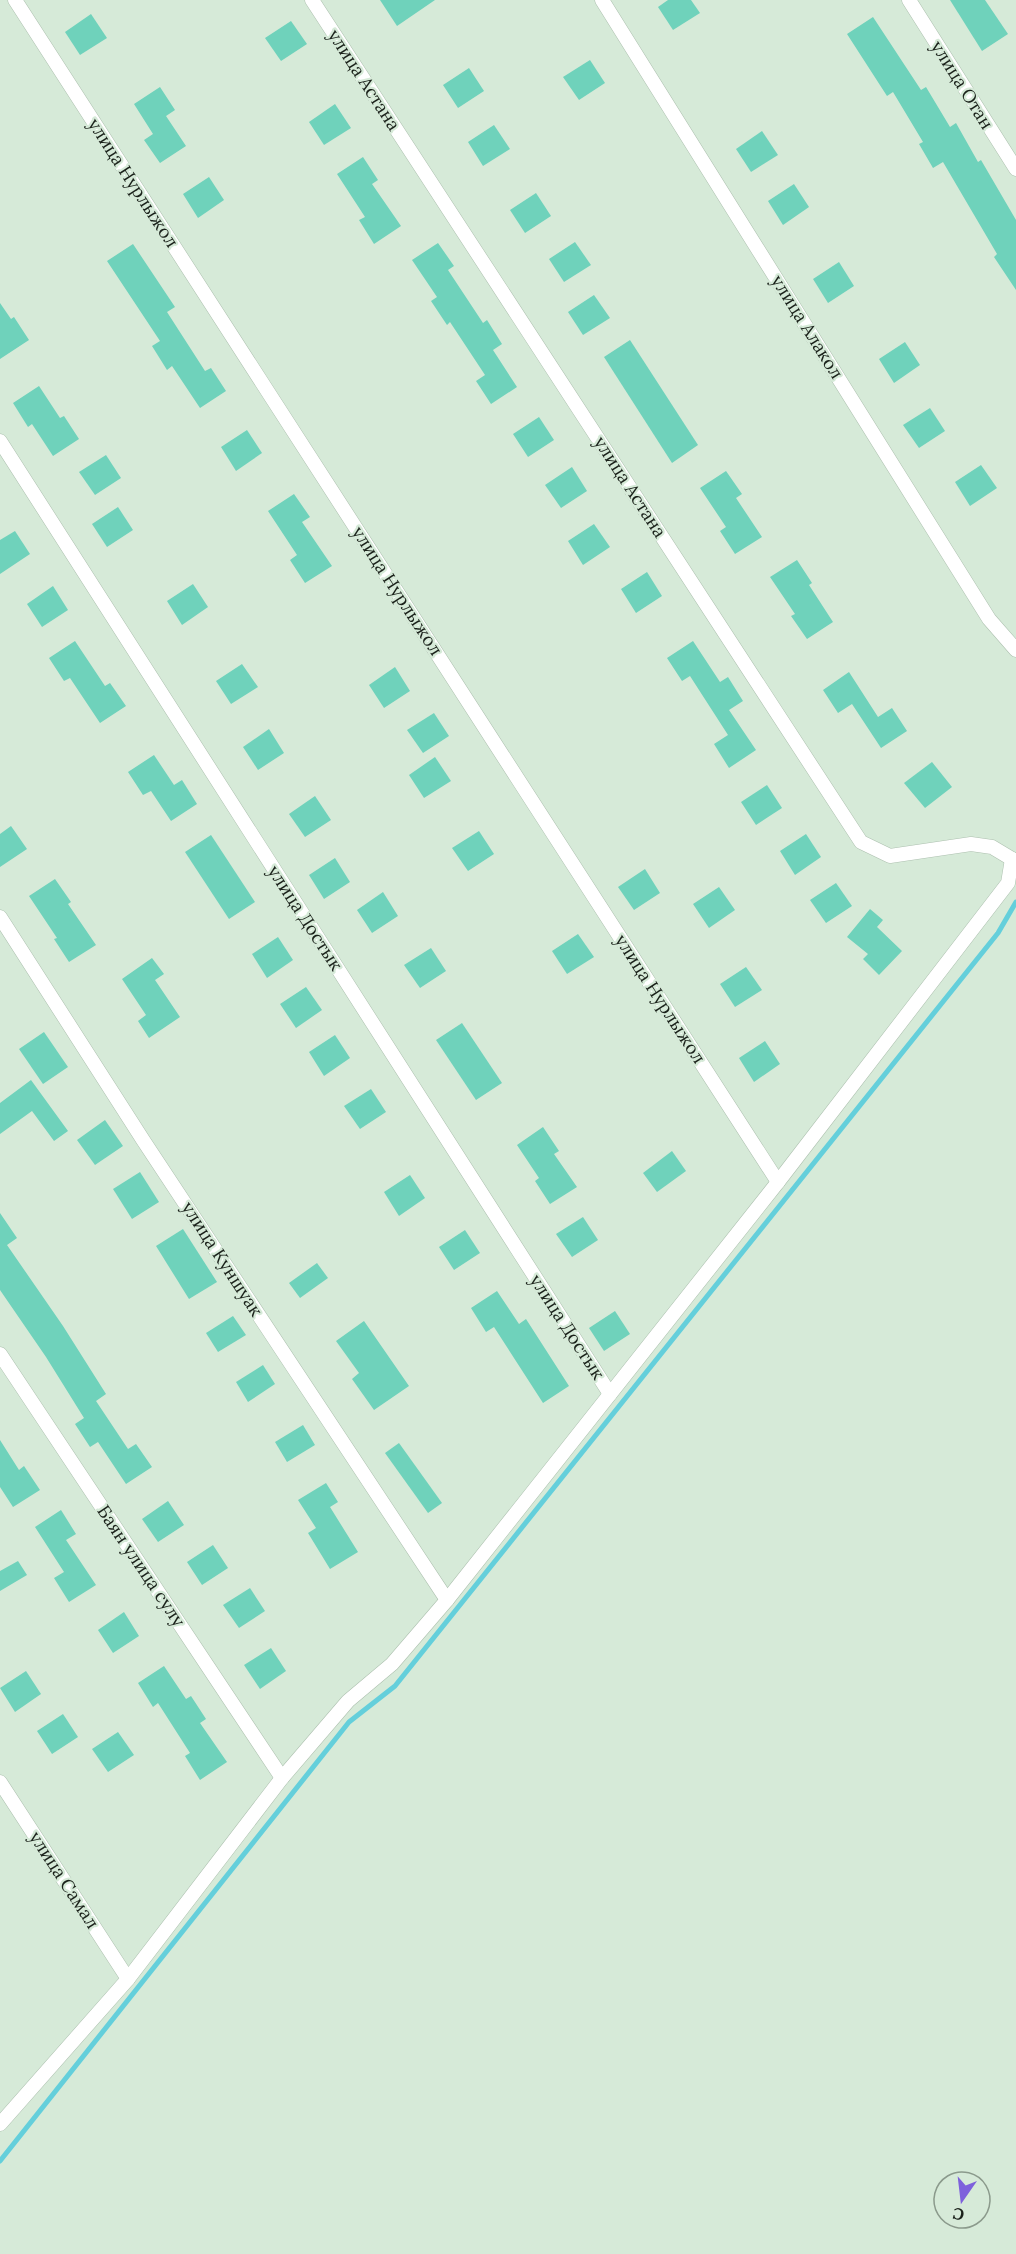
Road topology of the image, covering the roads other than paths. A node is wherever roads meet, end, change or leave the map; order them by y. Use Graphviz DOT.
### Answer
graph roads {
  1 [pos="15,0"];
  2 [pos="312,0"];
  3 [pos="602,0"];
  4 [pos="909,0"];
  5 [pos="1016,169"];
  6 [pos="0,441"];
  7 [pos="1016,650"];
  8 [pos="1014,862"];
  9 [pos="0,917"];
  10 [pos="778,1182"];
  11 [pos="0,1354"];
  12 [pos="610,1394"];
  13 [pos="447,1600"];
  14 [pos="282,1778"];
  15 [pos="0,1782"];
  16 [pos="128,1979"];
  17 [pos="0,2124"];
  1 -- 10 [label="street, улица Нурлыжол"];
  2 -- 8 [label="street, улица Астана"];
  3 -- 7 [label="street, улица Алакол"];
  4 -- 5 [label="street, улица Отан"];
  6 -- 12 [label="street, улица Достык"];
  8 -- 10 [label="street"];
  9 -- 13 [label="street, улица Куншуак"];
  10 -- 12 [label="street"];
  11 -- 14 [label="street, Баян улица сулу"];
  12 -- 13 [label="street"];
  13 -- 14 [label="street"];
  14 -- 16 [label="street"];
  15 -- 16 [label="street, улица Самал"];
  16 -- 17 [label="street"];
}
